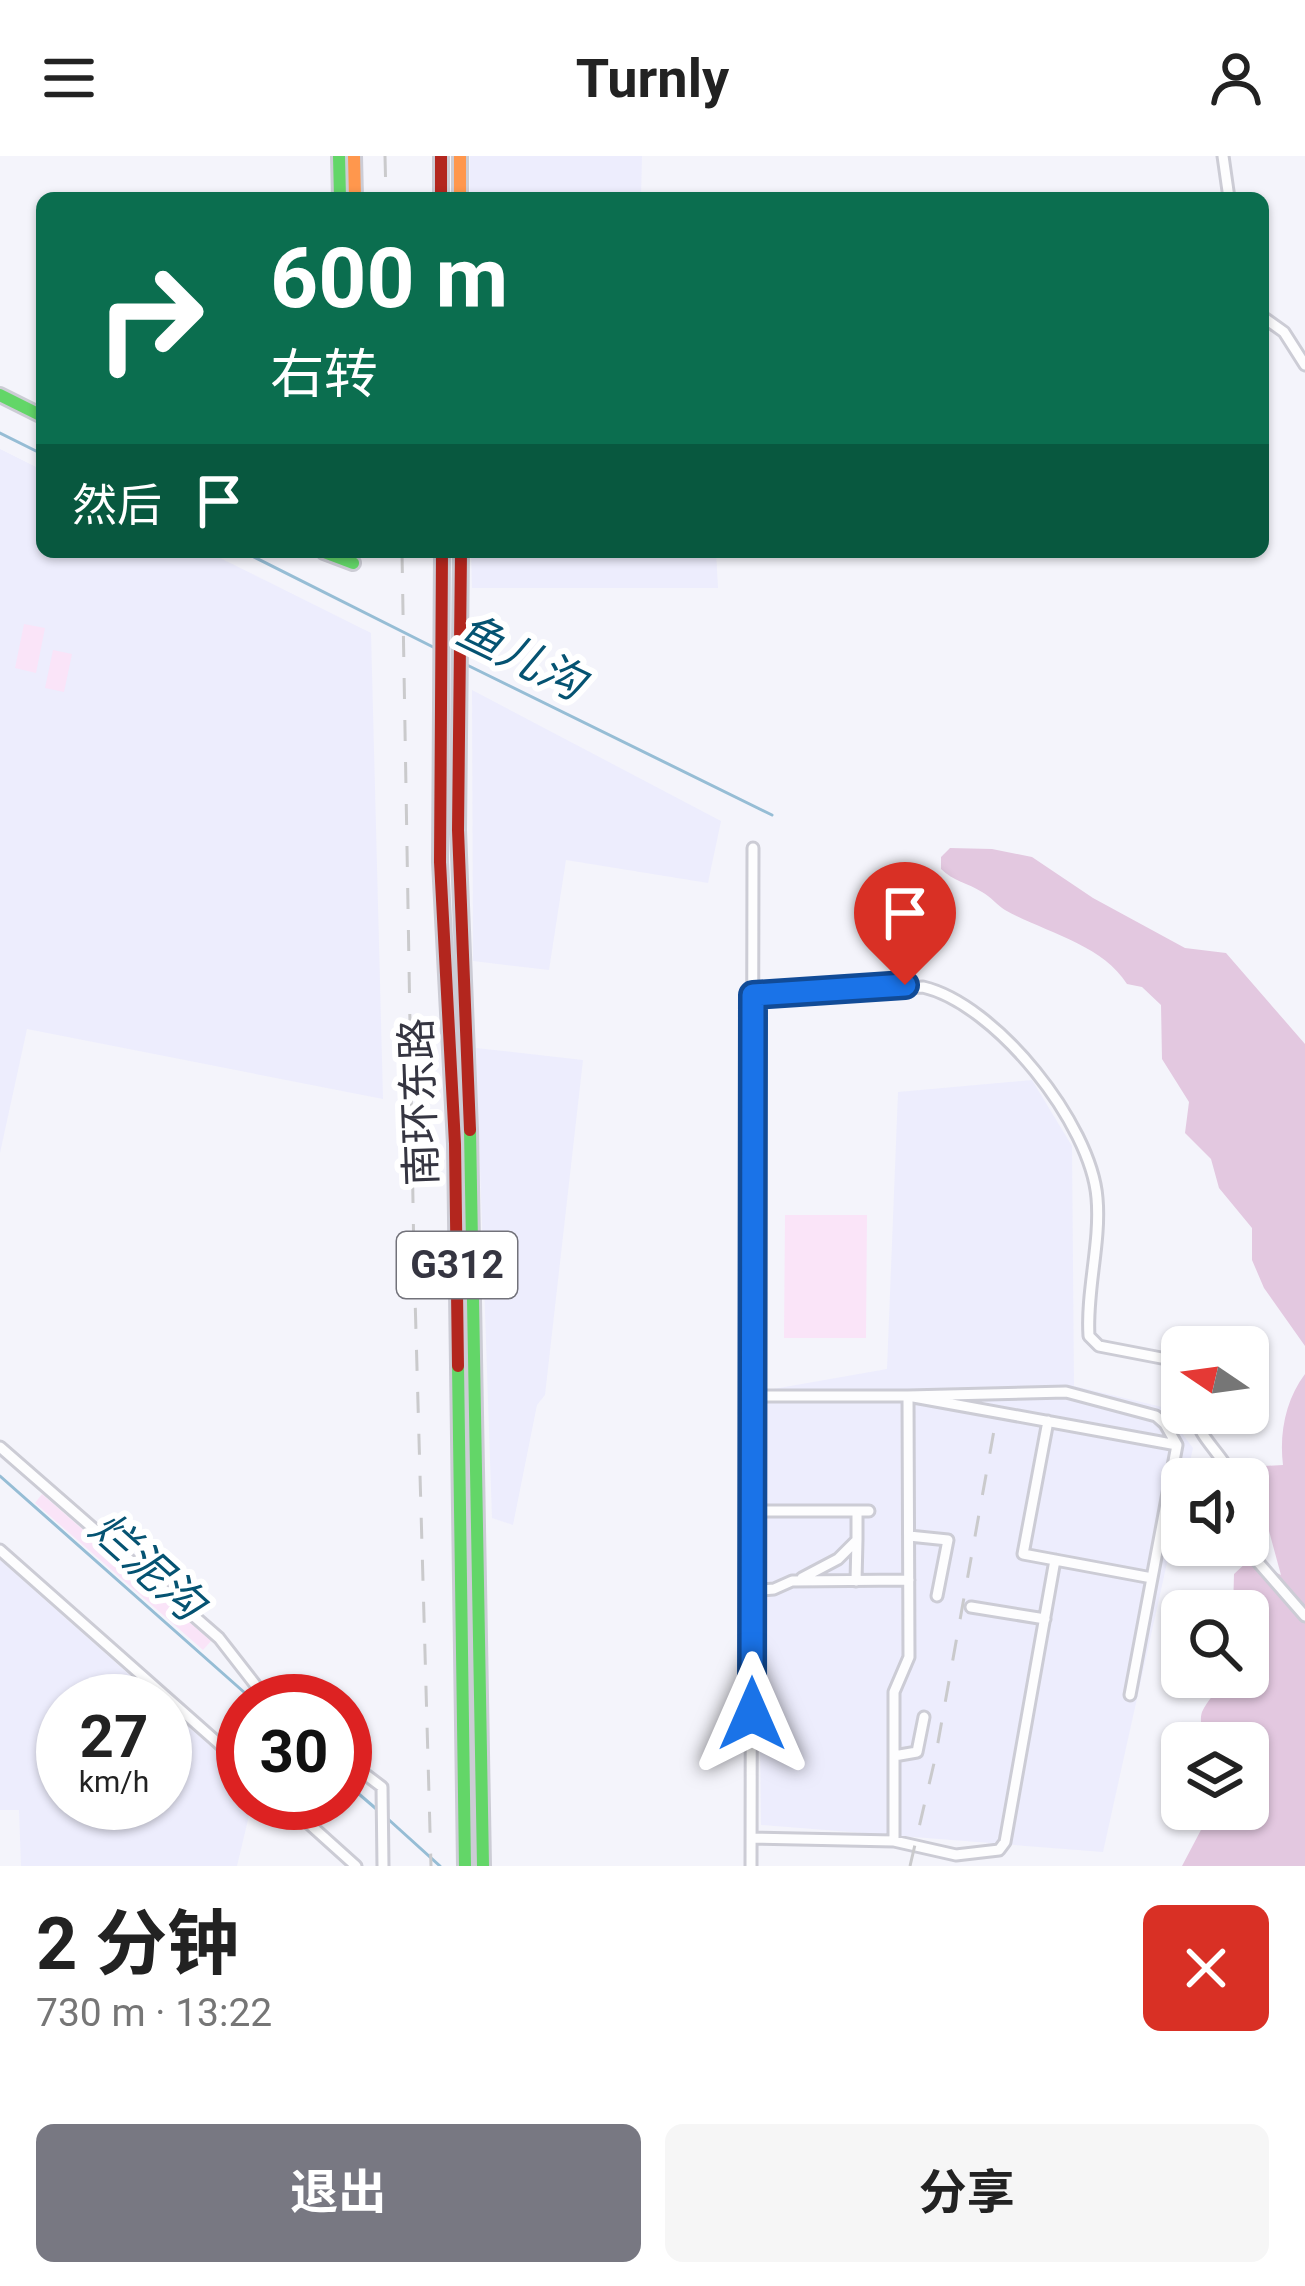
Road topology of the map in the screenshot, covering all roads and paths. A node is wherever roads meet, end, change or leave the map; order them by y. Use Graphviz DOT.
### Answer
graph roads {
  1 [pos="339,156"];
  2 [pos="354,156"];
  3 [pos="440,156"];
  4 [pos="460,156"];
  5 [pos="1223,156"];
  6 [pos="340,192"];
  7 [pos="355,192"];
  8 [pos="441,192"];
  9 [pos="460,192"];
  10 [pos="1228,192"];
  11 [pos="1269,321"];
  12 [pos="1305,365"];
  13 [pos="0,395"];
  14 [pos="36,413"];
  15 [pos="442,558"];
  16 [pos="461,558"];
  17 [pos="753,848"];
  18 [pos="459,861"];
  19 [pos="440,862"];
  20 [pos="753,995"];
  21 [pos="1161,1357"];
  22 [pos="752,1396"];
  23 [pos="908,1396"];
  24 [pos="1048,1421"];
  25 [pos="1200,1434"];
  26 [pos="1177,1444"];
  27 [pos="0,1447"];
  28 [pos="1223,1458"];
  29 [pos="752,1511"];
  30 [pos="909,1536"];
  31 [pos="857,1540"];
  32 [pos="0,1550"];
  33 [pos="1055,1560"];
  34 [pos="1261,1566"];
  35 [pos="1152,1578"];
  36 [pos="909,1580"];
  37 [pos="791,1581"];
  38 [pos="856,1581"];
  39 [pos="752,1591"];
  40 [pos="937,1596"];
  41 [pos="970,1607"];
  42 [pos="1305,1616"];
  43 [pos="1045,1619"];
  44 [pos="247,1674"];
  45 [pos="1130,1695"];
  46 [pos="924,1717"];
  47 [pos="216,1741"];
  48 [pos="894,1756"];
  49 [pos="372,1779"];
  50 [pos="316,1830"];
  51 [pos="752,1838"];
  52 [pos="894,1841"];
  53 [pos="356,1866"];
  54 [pos="382,1866"];
  55 [pos="465,1866"];
  56 [pos="483,1866"];
  57 [pos="752,1866"];
  1 -- 6 [label="main road"];
  2 -- 7 [label="main road"];
  3 -- 8 [label="main road"];
  4 -- 9 [label="main road"];
  5 -- 10 [label="street"];
  11 -- 12 [label="street"];
  13 -- 14 [label="main road"];
  15 -- 19 [label="main road, 南环东路 / G312"];
  16 -- 18 [label="main road, 南环东路 / G312"];
  17 -- 20 [label="street"];
  18 -- 19 [label="main road"];
  18 -- 56 [label="main road, 南环东路 / G312"];
  19 -- 55 [label="main road, 南环东路 / G312"];
  20 -- 21 [label="street"];
  20 -- 22 [label="street"];
  22 -- 23 [label="street"];
  22 -- 29 [label="street"];
  23 -- 24 [label="street"];
  23 -- 26 [label="street"];
  23 -- 30 [label="street"];
  24 -- 26 [label="street"];
  24 -- 33 [label="street"];
  25 -- 28 [label="street"];
  26 -- 35 [label="street"];
  27 -- 44 [label="street"];
  29 -- 31 [label="street"];
  29 -- 39 [label="street"];
  30 -- 36 [label="street"];
  30 -- 40 [label="street"];
  31 -- 37 [label="street"];
  31 -- 38 [label="street"];
  32 -- 47 [label="street"];
  33 -- 35 [label="street"];
  33 -- 43 [label="street"];
  34 -- 42 [label="street"];
  35 -- 45 [label="street"];
  36 -- 38 [label="street"];
  36 -- 48 [label="street"];
  37 -- 38 [label="street"];
  37 -- 39 [label="street"];
  39 -- 51 [label="street"];
  41 -- 43 [label="street"];
  43 -- 52 [label="street"];
  46 -- 48 [label="street"];
  48 -- 52 [label="street"];
  49 -- 54 [label="street"];
  50 -- 53 [label="street"];
  51 -- 52 [label="street"];
  51 -- 57 [label="street"];
}
